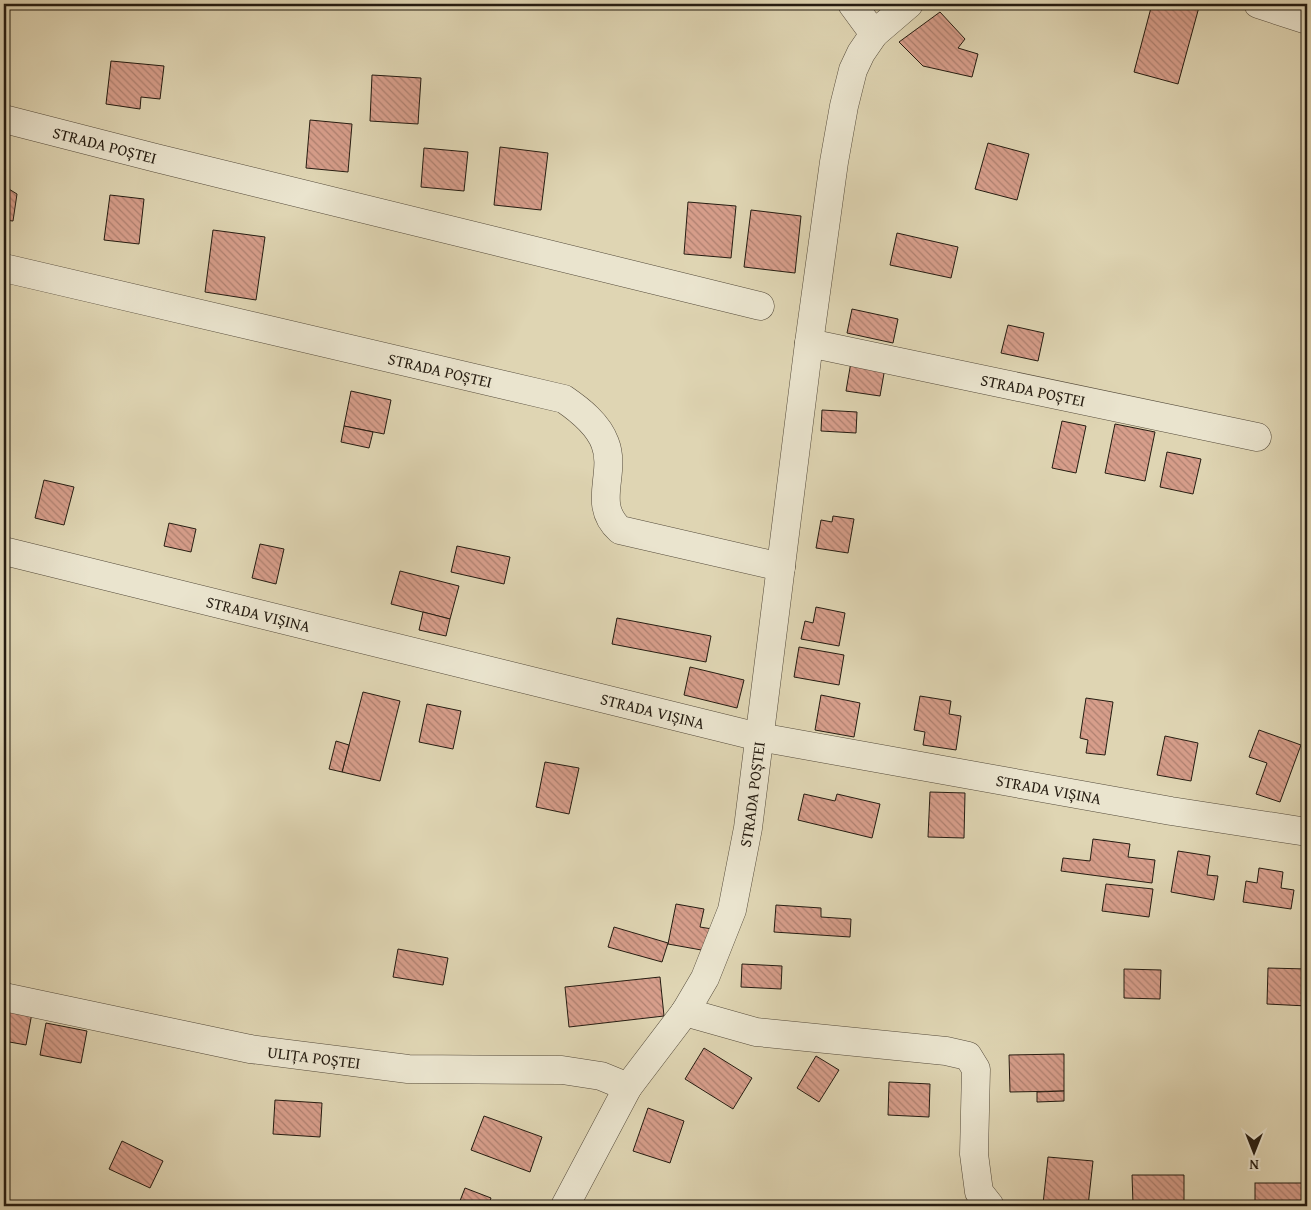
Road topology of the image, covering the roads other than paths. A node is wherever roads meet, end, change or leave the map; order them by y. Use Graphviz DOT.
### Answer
graph roads {
  1 [pos="852,4"];
  2 [pos="909,4"];
  3 [pos="1258,4"];
  4 [pos="1307,20"];
  5 [pos="874,34"];
  6 [pos="4,119"];
  7 [pos="4,268"];
  8 [pos="760,306"];
  9 [pos="809,344"];
  10 [pos="1256,437"];
  11 [pos="4,551"];
  12 [pos="781,567"];
  13 [pos="759,737"];
  14 [pos="1307,832"];
  15 [pos="4,997"];
  16 [pos="685,1012"];
  17 [pos="628,1087"];
  18 [pos="564,1206"];
  19 [pos="990,1206"];
  1 -- 5 [label="street"];
  2 -- 5 [label="street, STRADA POȘTEI"];
  3 -- 4 [label="street"];
  5 -- 9 [label="street, STRADA POȘTEI"];
  6 -- 8 [label="street, STRADA POȘTEI"];
  7 -- 12 [label="street, STRADA POȘTEI"];
  9 -- 10 [label="street, STRADA POȘTEI"];
  9 -- 12 [label="street, STRADA POȘTEI"];
  11 -- 13 [label="street, STRADA VIȘINA"];
  12 -- 13 [label="street, STRADA POȘTEI"];
  13 -- 14 [label="street, STRADA VIȘINA"];
  13 -- 16 [label="street, STRADA POȘTEI"];
  15 -- 17 [label="street, ULIȚA POȘTEI"];
  16 -- 17 [label="street, STRADA POȘTEI"];
  16 -- 19 [label="street"];
  17 -- 18 [label="street, STRADA POȘTEI"];
}
